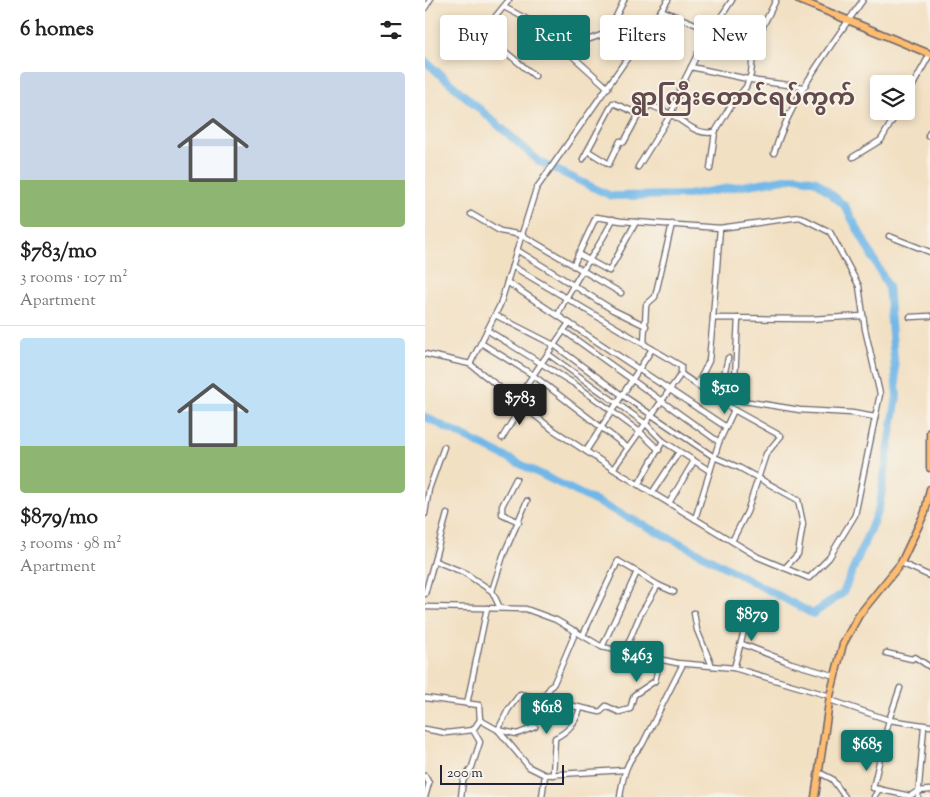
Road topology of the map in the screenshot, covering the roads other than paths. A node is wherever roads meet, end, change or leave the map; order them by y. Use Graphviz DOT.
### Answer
graph roads {
  1 [pos="430,0"];
  2 [pos="509,0"];
  3 [pos="623,0"];
  4 [pos="668,0"];
  5 [pos="732,0"];
  6 [pos="776,0"];
  7 [pos="799,0"];
  8 [pos="863,0"];
  9 [pos="504,7"];
  10 [pos="425,8"];
  11 [pos="661,10"];
  12 [pos="497,15"];
  13 [pos="518,15"];
  14 [pos="723,15"];
  15 [pos="849,19"];
  16 [pos="766,20"];
  17 [pos="694,22"];
  18 [pos="590,39"];
  19 [pos="507,53"];
  20 [pos="930,54"];
  21 [pos="578,60"];
  22 [pos="695,60"];
  23 [pos="752,60"];
  24 [pos="691,67"];
  25 [pos="535,76"];
  26 [pos="749,79"];
  27 [pos="915,82"];
  28 [pos="804,87"];
  29 [pos="608,88"];
  30 [pos="639,114"];
  31 [pos="671,114"];
  32 [pos="893,120"];
  33 [pos="715,132"];
  34 [pos="588,151"];
  35 [pos="774,153"];
  36 [pos="853,157"];
  37 [pos="583,159"];
  38 [pos="638,168"];
  39 [pos="710,168"];
  40 [pos="471,214"];
  41 [pos="613,220"];
  42 [pos="636,222"];
  43 [pos="671,224"];
  44 [pos="720,228"];
  45 [pos="522,235"];
  46 [pos="889,236"];
  47 [pos="517,250"];
  48 [pos="930,252"];
  49 [pos="577,254"];
  50 [pos="588,261"];
  51 [pos="512,266"];
  52 [pos="573,266"];
  53 [pos="582,270"];
  54 [pos="507,282"];
  55 [pos="573,284"];
  56 [pos="621,292"];
  57 [pos="565,298"];
  58 [pos="495,315"];
  59 [pos="558,315"];
  60 [pos="863,316"];
  61 [pos="930,316"];
  62 [pos="910,317"];
  63 [pos="713,318"];
  64 [pos="738,318"];
  65 [pos="569,323"];
  66 [pos="646,326"];
  67 [pos="487,330"];
  68 [pos="564,330"];
  69 [pos="481,343"];
  70 [pos="644,344"];
  71 [pos="554,345"];
  72 [pos="652,349"];
  73 [pos="425,354"];
  74 [pos="548,354"];
  75 [pos="728,358"];
  76 [pos="470,364"];
  77 [pos="541,364"];
  78 [pos="639,369"];
  79 [pos="681,374"];
  80 [pos="533,375"];
  81 [pos="632,379"];
  82 [pos="697,385"];
  83 [pos="669,391"];
  84 [pos="622,395"];
  85 [pos="713,396"];
  86 [pos="734,399"];
  87 [pos="516,400"];
  88 [pos="662,401"];
  89 [pos="617,404"];
  90 [pos="522,405"];
  91 [pos="734,410"];
  92 [pos="613,412"];
  93 [pos="652,414"];
  94 [pos="875,418"];
  95 [pos="645,424"];
  96 [pos="601,427"];
  97 [pos="726,427"];
  98 [pos="640,432"];
  99 [pos="930,432"];
  100 [pos="502,438"];
  101 [pos="663,442"];
  102 [pos="719,442"];
  103 [pos="444,447"];
  104 [pos="628,448"];
  105 [pos="659,450"];
  106 [pos="586,451"];
  107 [pos="679,452"];
  108 [pos="715,457"];
  109 [pos="695,462"];
  110 [pos="930,468"];
  111 [pos="613,469"];
  112 [pos="710,471"];
  113 [pos="757,478"];
  114 [pos="516,479"];
  115 [pos="638,485"];
  116 [pos="930,489"];
  117 [pos="652,493"];
  118 [pos="527,501"];
  119 [pos="669,503"];
  120 [pos="425,514"];
  121 [pos="447,514"];
  122 [pos="695,519"];
  123 [pos="519,522"];
  124 [pos="732,541"];
  125 [pos="435,561"];
  126 [pos="901,563"];
  127 [pos="785,568"];
  128 [pos="425,571"];
  129 [pos="637,572"];
  130 [pos="431,574"];
  131 [pos="930,576"];
  132 [pos="658,585"];
  133 [pos="492,591"];
  134 [pos="674,592"];
  135 [pos="425,594"];
  136 [pos="425,606"];
  137 [pos="487,608"];
  138 [pos="500,608"];
  139 [pos="750,609"];
  140 [pos="695,613"];
  141 [pos="576,631"];
  142 [pos="583,635"];
  143 [pos="742,644"];
  144 [pos="602,647"];
  145 [pos="624,653"];
  146 [pos="886,653"];
  147 [pos="660,660"];
  148 [pos="683,664"];
  149 [pos="712,666"];
  150 [pos="930,667"];
  151 [pos="734,668"];
  152 [pos="835,676"];
  153 [pos="900,688"];
  154 [pos="425,698"];
  155 [pos="542,698"];
  156 [pos="830,698"];
  157 [pos="467,704"];
  158 [pos="580,709"];
  159 [pos="480,720"];
  160 [pos="889,720"];
  161 [pos="930,726"];
  162 [pos="535,727"];
  163 [pos="924,727"];
  164 [pos="425,729"];
  165 [pos="473,730"];
  166 [pos="497,730"];
  167 [pos="624,770"];
  168 [pos="819,772"];
  169 [pos="545,775"];
  170 [pos="553,775"];
  171 [pos="425,776"];
  172 [pos="879,790"];
  173 [pos="930,790"];
  174 [pos="918,791"];
  175 [pos="425,797"];
  176 [pos="461,797"];
  177 [pos="542,797"];
  178 [pos="620,797"];
  179 [pos="815,797"];
  180 [pos="845,797"];
  181 [pos="874,797"];
  182 [pos="918,797"];
  1 -- 10 [label="street"];
  2 -- 9 [label="street"];
  3 -- 18 [label="street"];
  4 -- 11 [label="street"];
  5 -- 14 [label="street"];
  6 -- 16 [label="street"];
  7 -- 15 [label="main road"];
  8 -- 15 [label="street"];
  9 -- 12 [label="street"];
  9 -- 13 [label="street"];
  11 -- 17 [label="street"];
  11 -- 29 [label="street"];
  15 -- 20 [label="main road"];
  15 -- 28 [label="street"];
  19 -- 25 [label="street"];
  20 -- 27 [label="street"];
  21 -- 29 [label="street"];
  22 -- 24 [label="street"];
  23 -- 26 [label="street"];
  24 -- 26 [label="street"];
  24 -- 31 [label="street"];
  26 -- 28 [label="street"];
  26 -- 33 [label="street"];
  28 -- 35 [label="street"];
  29 -- 45 [label="street"];
  30 -- 31 [label="street"];
  30 -- 34 [label="street"];
  30 -- 34 [label="street"];
  31 -- 33 [label="street"];
  31 -- 38 [label="street"];
  32 -- 36 [label="street"];
  33 -- 39 [label="street"];
  34 -- 37 [label="street"];
  40 -- 45 [label="street"];
  41 -- 42 [label="street"];
  41 -- 49 [label="street"];
  41 -- 50 [label="street"];
  42 -- 43 [label="street"];
  42 -- 50 [label="street"];
  43 -- 44 [label="street"];
  43 -- 66 [label="street"];
  44 -- 60 [label="street"];
  44 -- 63 [label="street"];
  45 -- 47 [label="street"];
  45 -- 52 [label="street"];
  46 -- 48 [label="street"];
  47 -- 51 [label="street"];
  47 -- 55 [label="street"];
  49 -- 50 [label="street"];
  49 -- 52 [label="street"];
  50 -- 53 [label="street"];
  51 -- 54 [label="street"];
  51 -- 57 [label="street"];
  52 -- 53 [label="street"];
  53 -- 55 [label="street"];
  53 -- 56 [label="street"];
  54 -- 58 [label="street"];
  54 -- 59 [label="street"];
  55 -- 57 [label="street"];
  55 -- 66 [label="street"];
  57 -- 59 [label="street"];
  57 -- 70 [label="street"];
  58 -- 67 [label="street"];
  58 -- 71 [label="street"];
  59 -- 65 [label="street"];
  60 -- 64 [label="street"];
  60 -- 94 [label="street"];
  61 -- 62 [label="street"];
  63 -- 64 [label="street"];
  63 -- 82 [label="street"];
  64 -- 86 [label="street"];
  65 -- 68 [label="street"];
  65 -- 78 [label="street"];
  66 -- 70 [label="street"];
  67 -- 69 [label="street"];
  67 -- 77 [label="street"];
  68 -- 71 [label="street"];
  68 -- 81 [label="street"];
  69 -- 76 [label="street"];
  69 -- 80 [label="street"];
  70 -- 72 [label="street"];
  71 -- 74 [label="street"];
  71 -- 84 [label="street"];
  72 -- 78 [label="street"];
  72 -- 79 [label="street"];
  73 -- 76 [label="street"];
  74 -- 77 [label="street"];
  74 -- 89 [label="street"];
  75 -- 85 [label="street"];
  76 -- 87 [label="street"];
  77 -- 80 [label="street"];
  77 -- 92 [label="street"];
  78 -- 81 [label="street"];
  78 -- 83 [label="street"];
  79 -- 82 [label="street"];
  79 -- 83 [label="street"];
  80 -- 87 [label="street"];
  80 -- 96 [label="street"];
  81 -- 84 [label="street"];
  81 -- 88 [label="street"];
  82 -- 85 [label="street"];
  83 -- 88 [label="street"];
  83 -- 97 [label="street"];
  84 -- 89 [label="street"];
  84 -- 93 [label="street"];
  85 -- 86 [label="street"];
  85 -- 91 [label="street"];
  86 -- 94 [label="street"];
  87 -- 90 [label="street"];
  88 -- 93 [label="street"];
  88 -- 102 [label="street"];
  89 -- 92 [label="street"];
  89 -- 95 [label="street"];
  90 -- 100 [label="street"];
  90 -- 106 [label="street"];
  91 -- 97 [label="street"];
  91 -- 113 [label="street"];
  92 -- 96 [label="street"];
  92 -- 98 [label="street"];
  93 -- 95 [label="street"];
  93 -- 108 [label="street"];
  94 -- 127 [label="street"];
  95 -- 98 [label="street"];
  95 -- 101 [label="street"];
  96 -- 104 [label="street"];
  96 -- 106 [label="street"];
  97 -- 102 [label="street"];
  98 -- 104 [label="street"];
  98 -- 105 [label="street"];
  99 -- 110 [label="main road"];
  101 -- 105 [label="street"];
  101 -- 107 [label="street"];
  102 -- 108 [label="street"];
  103 -- 120 [label="street"];
  104 -- 111 [label="street"];
  105 -- 115 [label="street"];
  106 -- 111 [label="street"];
  107 -- 109 [label="street"];
  107 -- 117 [label="street"];
  108 -- 112 [label="street"];
  108 -- 113 [label="street"];
  109 -- 112 [label="street"];
  109 -- 119 [label="street"];
  111 -- 115 [label="street"];
  112 -- 122 [label="street"];
  113 -- 124 [label="street"];
  113 -- 127 [label="street"];
  114 -- 123 [label="street"];
  115 -- 117 [label="street"];
  116 -- 126 [label="main road"];
  117 -- 119 [label="street"];
  118 -- 123 [label="street"];
  119 -- 122 [label="street"];
  121 -- 125 [label="street"];
  122 -- 124 [label="street"];
  123 -- 133 [label="street"];
  124 -- 127 [label="street"];
  125 -- 130 [label="street"];
  125 -- 133 [label="street"];
  126 -- 131 [label="street"];
  126 -- 152 [label="main road"];
  128 -- 130 [label="street"];
  129 -- 132 [label="street"];
  129 -- 142 [label="street"];
  129 -- 144 [label="street"];
  130 -- 135 [label="street"];
  132 -- 134 [label="street"];
  132 -- 145 [label="street"];
  133 -- 138 [label="street"];
  136 -- 137 [label="street"];
  137 -- 138 [label="street"];
  137 -- 157 [label="street"];
  138 -- 141 [label="street"];
  139 -- 143 [label="street"];
  140 -- 149 [label="street"];
  141 -- 142 [label="street"];
  141 -- 155 [label="street"];
  142 -- 144 [label="street"];
  143 -- 151 [label="street"];
  143 -- 152 [label="street"];
  144 -- 145 [label="street"];
  145 -- 147 [label="street"];
  146 -- 150 [label="street"];
  147 -- 148 [label="street"];
  147 -- 158 [label="street"];
  148 -- 149 [label="street"];
  148 -- 167 [label="street"];
  149 -- 151 [label="street"];
  151 -- 156 [label="street"];
  152 -- 156 [label="main road"];
  153 -- 160 [label="street"];
  154 -- 157 [label="street"];
  155 -- 158 [label="street"];
  155 -- 166 [label="street"];
  156 -- 160 [label="street"];
  156 -- 168 [label="main road"];
  157 -- 159 [label="street"];
  158 -- 170 [label="street"];
  159 -- 165 [label="street"];
  159 -- 166 [label="street"];
  160 -- 163 [label="street"];
  160 -- 172 [label="street"];
  161 -- 163 [label="street"];
  162 -- 166 [label="street"];
  163 -- 174 [label="street"];
  164 -- 165 [label="street"];
  165 -- 176 [label="street"];
  166 -- 169 [label="street"];
  167 -- 170 [label="street"];
  167 -- 178 [label="street"];
  168 -- 179 [label="main road"];
  168 -- 180 [label="street"];
  169 -- 170 [label="street"];
  169 -- 177 [label="street"];
  171 -- 175 [label="street"];
  172 -- 174 [label="street"];
  172 -- 181 [label="street"];
  173 -- 174 [label="street"];
  174 -- 182 [label="street"];
}
